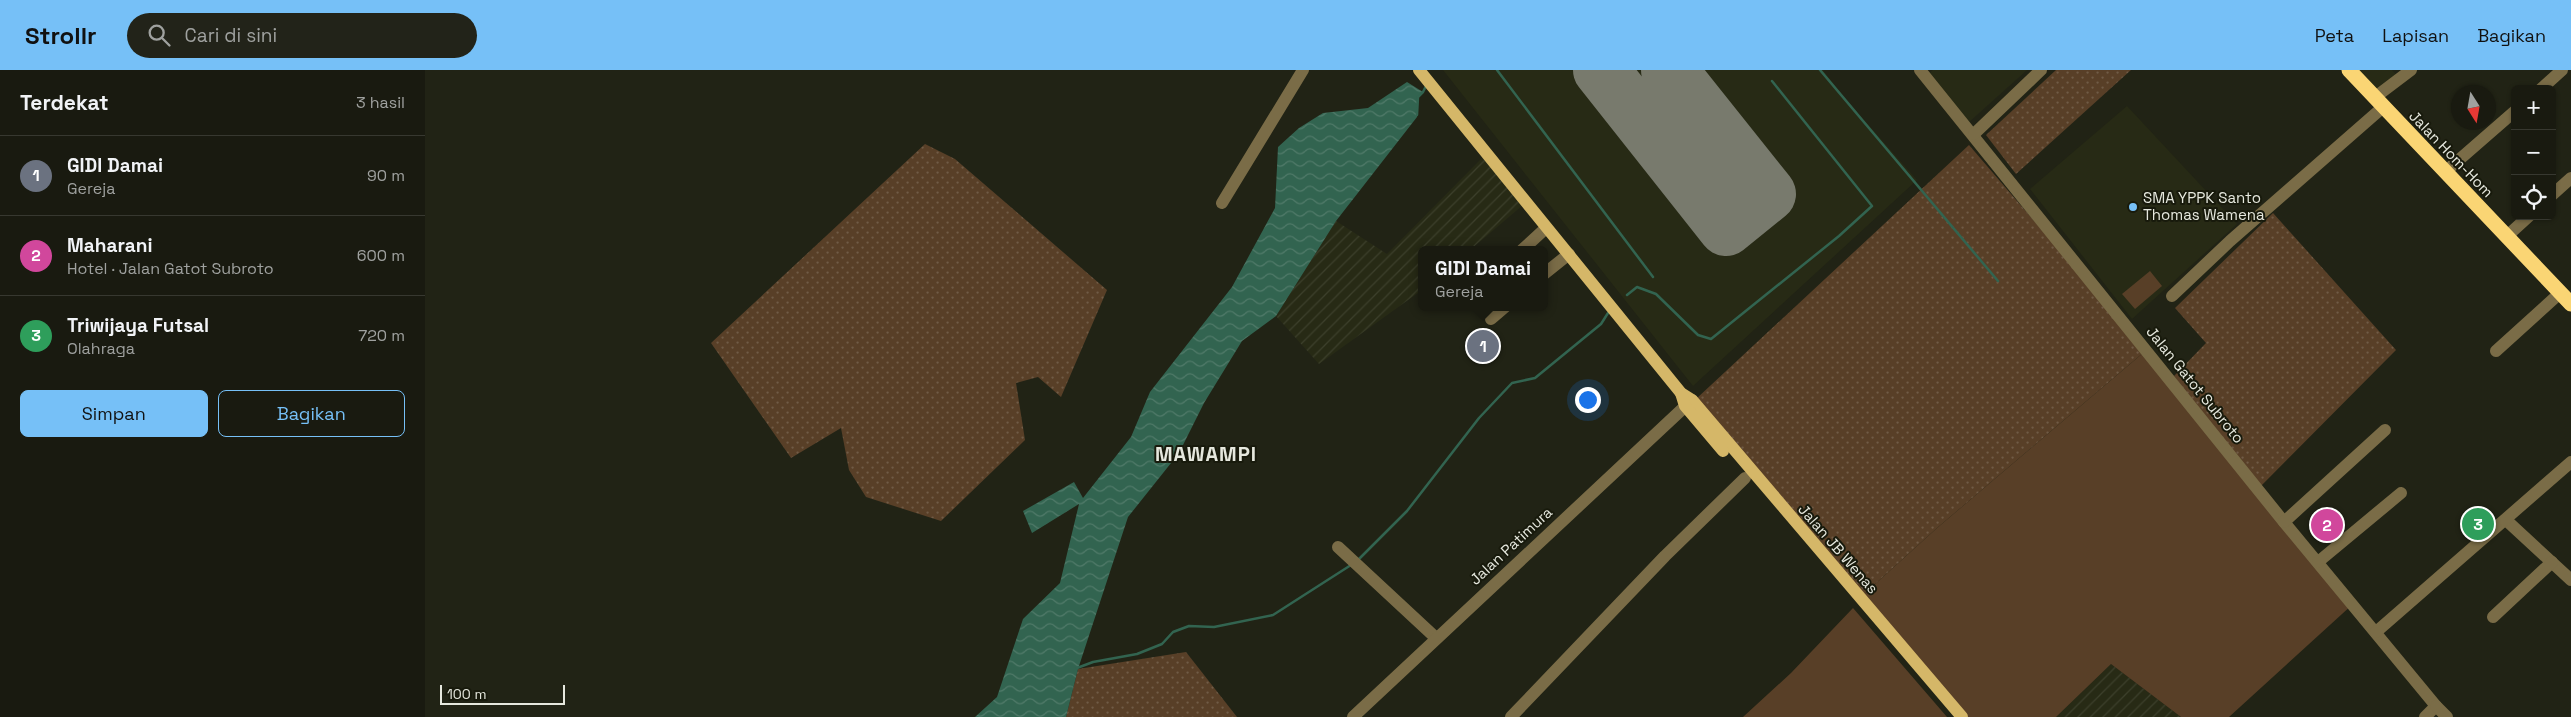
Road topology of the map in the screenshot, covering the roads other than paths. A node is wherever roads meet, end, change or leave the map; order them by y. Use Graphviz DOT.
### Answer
graph roads {
  1 [pos="1303,70"];
  2 [pos="1419,70"];
  3 [pos="1921,70"];
  4 [pos="2041,70"];
  5 [pos="2349,70"];
  6 [pos="2411,70"];
  7 [pos="2562,70"];
  8 [pos="2545,85"];
  9 [pos="2378,103"];
  10 [pos="2511,114"];
  11 [pos="1974,134"];
  12 [pos="2445,172"];
  13 [pos="2571,178"];
  14 [pos="2556,191"];
  15 [pos="1222,202"];
  16 [pos="2525,220"];
  17 [pos="1546,228"];
  18 [pos="2507,236"];
  19 [pos="1526,246"];
  20 [pos="1569,254"];
  21 [pos="1548,271"];
  22 [pos="2560,293"];
  23 [pos="2172,296"];
  24 [pos="2571,304"];
  25 [pos="1500,311"];
  26 [pos="1491,319"];
  27 [pos="2496,351"];
  28 [pos="1688,403"];
  29 [pos="2385,430"];
  30 [pos="2570,466"];
  31 [pos="1745,478"];
  32 [pos="2401,493"];
  33 [pos="2506,520"];
  34 [pos="2284,522"];
  35 [pos="1338,547"];
  36 [pos="2318,562"];
  37 [pos="2552,562"];
  38 [pos="2571,580"];
  39 [pos="1864,609"];
  40 [pos="2493,617"];
  41 [pos="2376,632"];
  42 [pos="1437,638"];
  43 [pos="2436,706"];
  44 [pos="1353,717"];
  45 [pos="1511,717"];
  46 [pos="1951,717"];
  47 [pos="1962,717"];
  48 [pos="2425,717"];
  49 [pos="2447,717"];
  1 -- 15 [label="street"];
  2 -- 17 [label="main road"];
  3 -- 11 [label="street, Jalan Gatot Subroto"];
  4 -- 11 [label="street"];
  5 -- 9 [label="highway, Jalan Hom-Hom"];
  6 -- 9 [label="street"];
  7 -- 8 [label="street"];
  9 -- 12 [label="highway, Jalan Hom-Hom"];
  9 -- 23 [label="street"];
  10 -- 12 [label="street"];
  11 -- 34 [label="street, Jalan Gatot Subroto"];
  12 -- 18 [label="highway, Jalan Hom-Hom"];
  13 -- 14 [label="street"];
  16 -- 18 [label="street"];
  17 -- 19 [label="street"];
  17 -- 20 [label="main road"];
  18 -- 22 [label="highway, Jalan Hom-Hom"];
  20 -- 21 [label="street"];
  20 -- 28 [label="main road"];
  22 -- 24 [label="highway, Jalan Hom-Hom"];
  22 -- 27 [label="street"];
  25 -- 26 [label="street"];
  28 -- 31 [label="main road, Jalan JB Wenas"];
  28 -- 39 [label="main road, Jalan JB Wenas"];
  28 -- 42 [label="street, Jalan Patimura"];
  29 -- 34 [label="street"];
  30 -- 33 [label="street"];
  31 -- 39 [label="main road, Jalan JB Wenas"];
  31 -- 45 [label="street"];
  32 -- 36 [label="street"];
  33 -- 37 [label="street"];
  33 -- 41 [label="street"];
  34 -- 36 [label="street, Jalan Gatot Subroto"];
  35 -- 42 [label="street"];
  36 -- 41 [label="street, Jalan Gatot Subroto"];
  37 -- 38 [label="street"];
  37 -- 40 [label="street"];
  39 -- 46 [label="main road, Jalan JB Wenas"];
  39 -- 47 [label="main road, Jalan JB Wenas"];
  41 -- 43 [label="street, Jalan Gatot Subroto"];
  42 -- 44 [label="street, Jalan Patimura"];
  43 -- 48 [label="street"];
  43 -- 49 [label="street, Jalan Gatot Subroto"];
}
